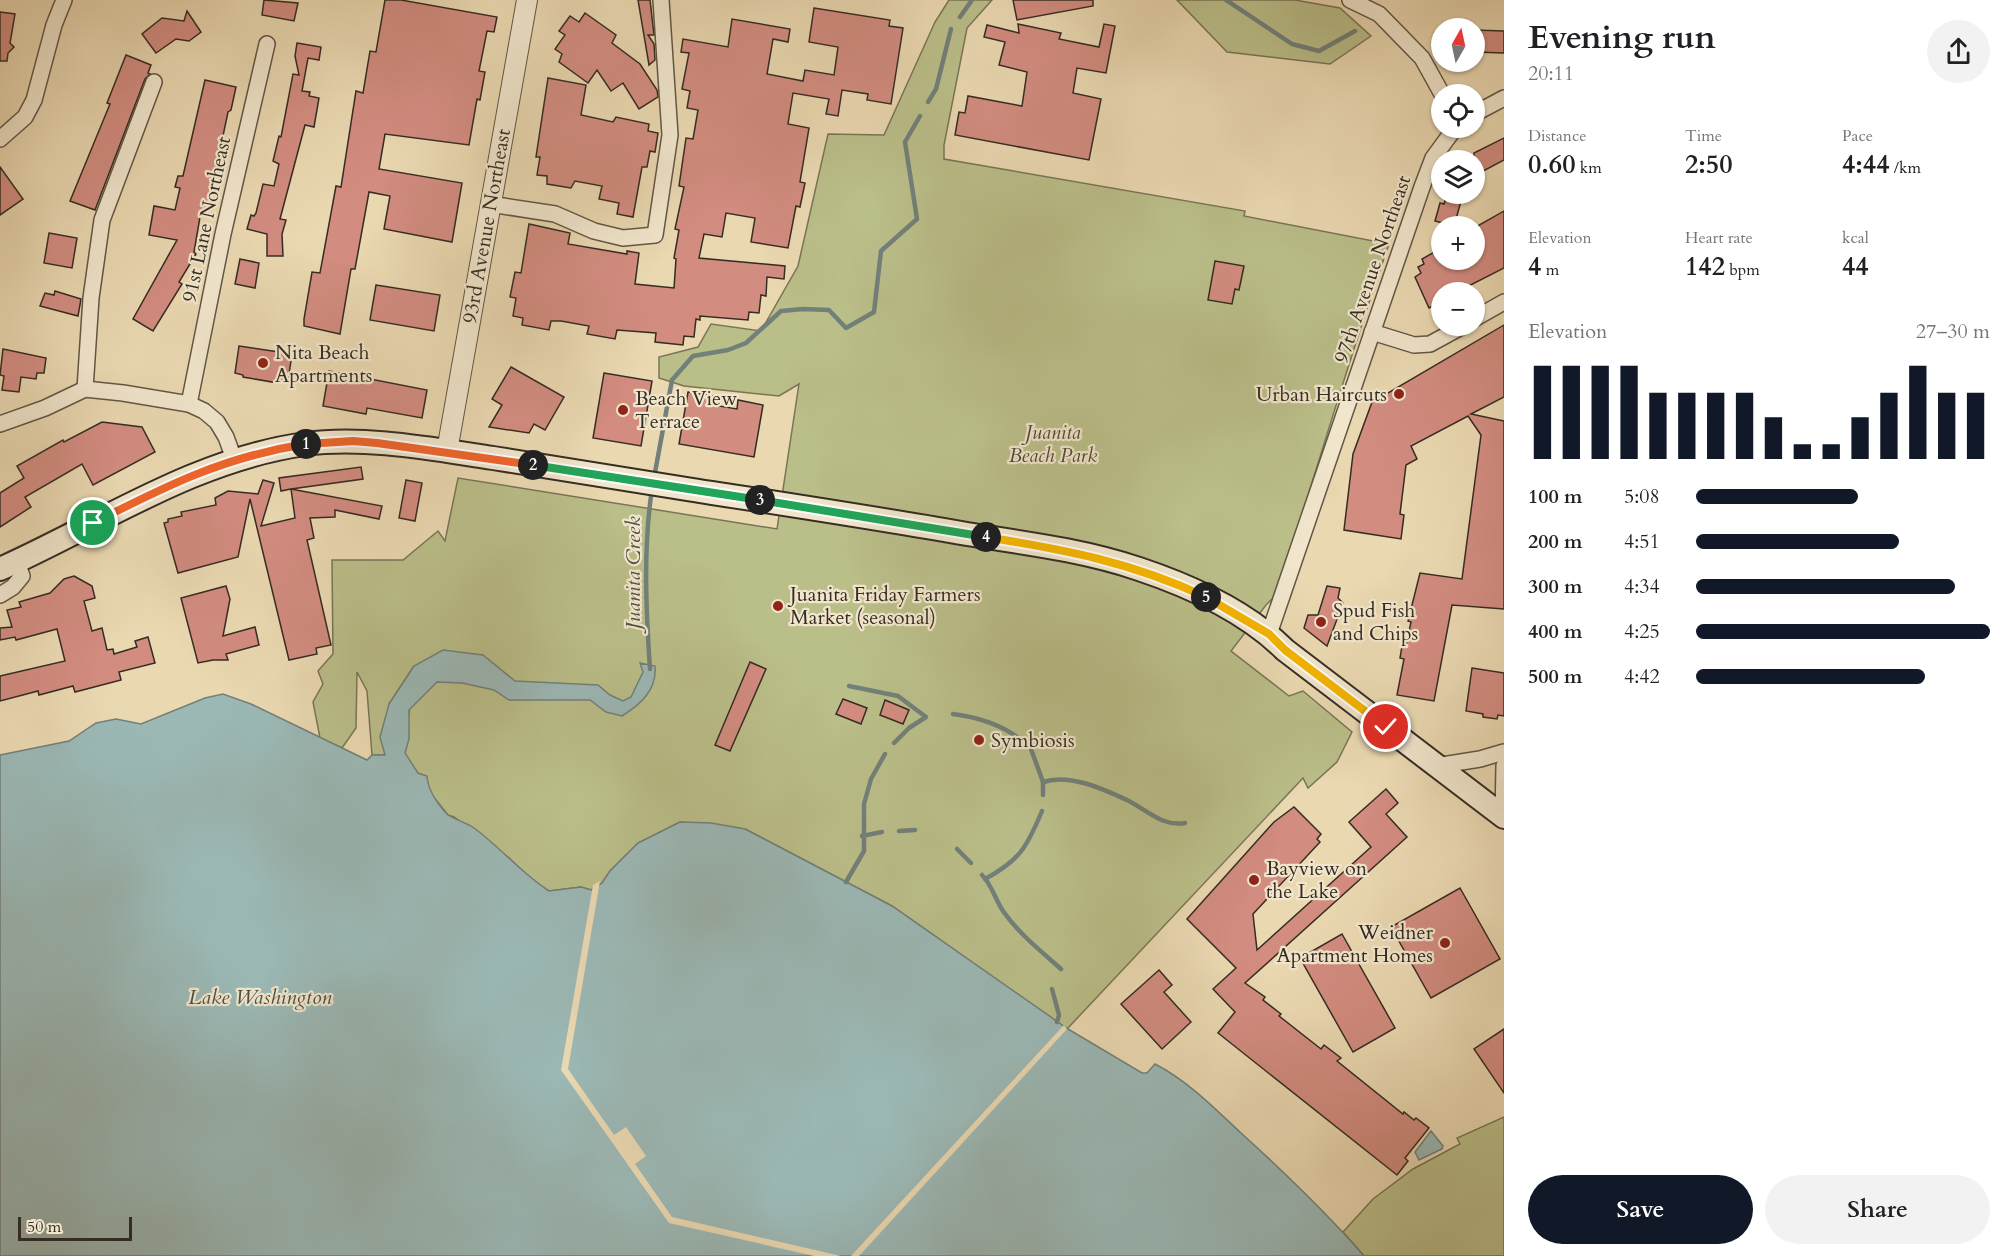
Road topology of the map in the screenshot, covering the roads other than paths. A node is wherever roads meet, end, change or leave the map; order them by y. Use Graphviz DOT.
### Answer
graph roads {
  1 [pos="64,0"];
  2 [pos="527,0"];
  3 [pos="661,0"];
  4 [pos="1350,0"];
  5 [pos="267,44"];
  6 [pos="154,82"];
  7 [pos="1436,84"];
  8 [pos="1504,98"];
  9 [pos="1485,108"];
  10 [pos="1448,138"];
  11 [pos="0,139"];
  12 [pos="490,204"];
  13 [pos="1504,302"];
  14 [pos="1485,313"];
  15 [pos="1372,332"];
  16 [pos="1444,336"];
  17 [pos="86,389"];
  18 [pos="189,404"];
  19 [pos="0,424"];
  20 [pos="447,452"];
  21 [pos="234,459"];
  22 [pos="8,565"];
  23 [pos="0,595"];
  24 [pos="1269,634"];
  25 [pos="1504,752"];
  26 [pos="1436,766"];
  27 [pos="1504,766"];
  28 [pos="1504,817"];
  1 -- 11 [label="street"];
  2 -- 12 [label="street, 93rd Avenue Northeast"];
  3 -- 12 [label="street"];
  4 -- 7 [label="street"];
  5 -- 18 [label="street, 91st Lane Northeast"];
  6 -- 17 [label="street"];
  8 -- 9 [label="street"];
  10 -- 15 [label="street, 97th Avenue Northeast"];
  12 -- 20 [label="street, 93rd Avenue Northeast"];
  13 -- 14 [label="street"];
  15 -- 16 [label="street"];
  15 -- 24 [label="street, 97th Avenue Northeast"];
  17 -- 18 [label="street"];
  17 -- 19 [label="street"];
  18 -- 21 [label="street"];
  20 -- 21 [label="main road"];
  20 -- 24 [label="main road"];
  21 -- 22 [label="main road"];
  22 -- 23 [label="street"];
  24 -- 26 [label="main road"];
  25 -- 26 [label="street"];
  26 -- 28 [label="main road"];
  27 -- 28 [label="street"];
}
